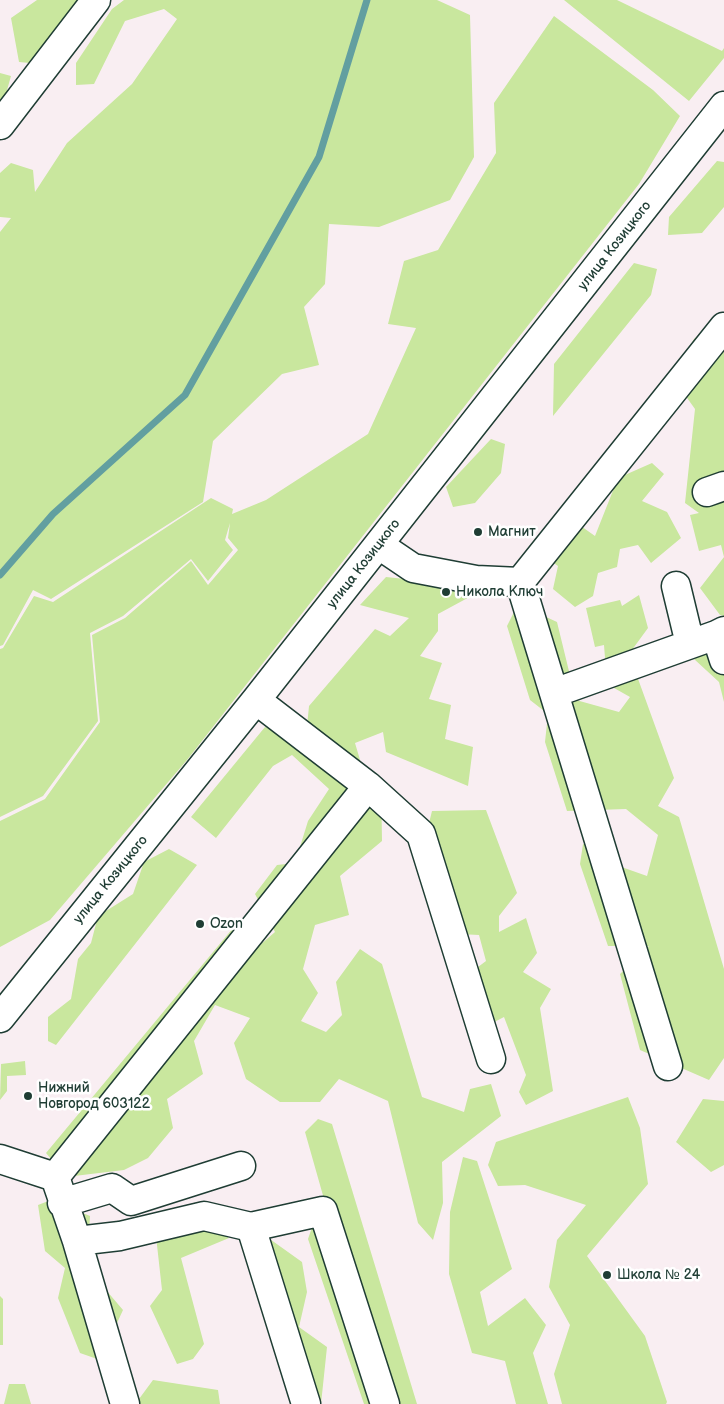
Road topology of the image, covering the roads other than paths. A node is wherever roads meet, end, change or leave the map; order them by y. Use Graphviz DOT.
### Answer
graph roads {
  1 [pos="96,0"];
  2 [pos="719,122"];
  3 [pos="0,125"];
  4 [pos="724,327"];
  5 [pos="379,545"];
  6 [pos="520,582"];
  7 [pos="676,586"];
  8 [pos="721,642"];
  9 [pos="690,644"];
  10 [pos="554,693"];
  11 [pos="256,700"];
  12 [pos="368,786"];
  13 [pos="0,1018"];
  14 [pos="491,1059"];
  15 [pos="668,1066"];
  16 [pos="0,1159"];
  17 [pos="241,1166"];
  18 [pos="58,1190"];
  19 [pos="250,1227"];
  20 [pos="77,1241"];
  21 [pos="126,1404"];
  22 [pos="306,1404"];
  23 [pos="385,1404"];
  1 -- 3 [label="street"];
  2 -- 5 [label="street, улица Козицкого"];
  4 -- 6 [label="street"];
  5 -- 6 [label="street"];
  5 -- 11 [label="street, улица Козицкого"];
  6 -- 10 [label="street"];
  7 -- 9 [label="street"];
  8 -- 9 [label="street"];
  9 -- 10 [label="street"];
  10 -- 15 [label="street"];
  11 -- 12 [label="street"];
  11 -- 13 [label="street, улица Козицкого"];
  12 -- 14 [label="street"];
  12 -- 18 [label="street"];
  16 -- 18 [label="street"];
  17 -- 18 [label="street"];
  18 -- 20 [label="street"];
  19 -- 20 [label="street"];
  19 -- 22 [label="street"];
  19 -- 23 [label="street"];
  20 -- 21 [label="street"];
}
